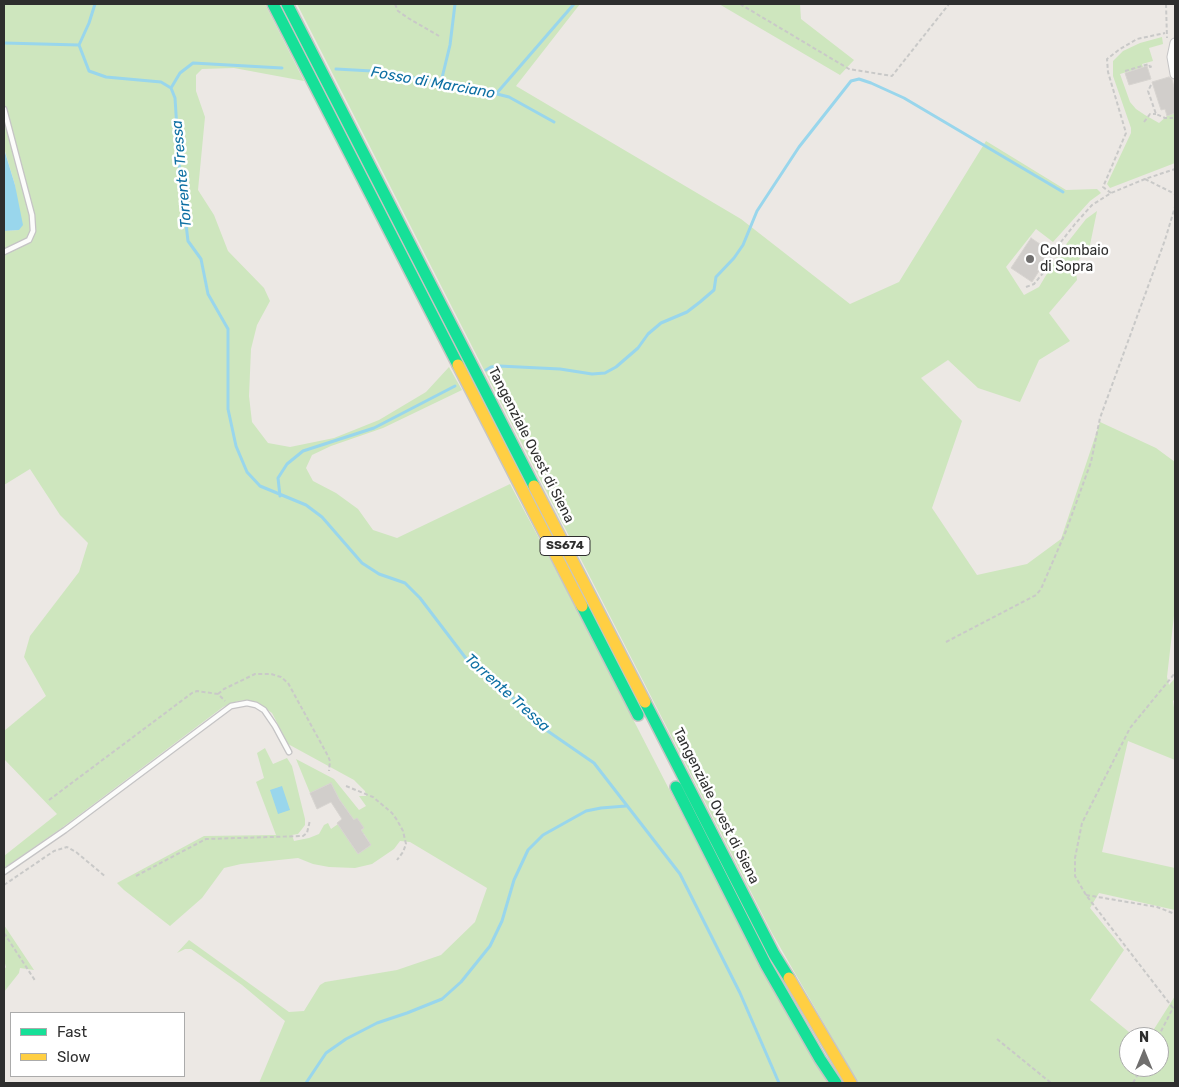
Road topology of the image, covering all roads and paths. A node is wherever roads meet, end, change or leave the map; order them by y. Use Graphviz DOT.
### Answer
graph roads {
  1 [pos="273,4"];
  2 [pos="288,4"];
  3 [pos="395,4"];
  4 [pos="740,4"];
  5 [pos="949,4"];
  6 [pos="1166,4"];
  7 [pos="1165,33"];
  8 [pos="439,36"];
  9 [pos="1175,43"];
  10 [pos="1172,57"];
  11 [pos="1153,66"];
  12 [pos="1125,71"];
  13 [pos="1175,74"];
  14 [pos="1151,85"];
  15 [pos="4,109"];
  16 [pos="1156,114"];
  17 [pos="1173,118"];
  18 [pos="1144,122"];
  19 [pos="1175,170"];
  20 [pos="1145,179"];
  21 [pos="1111,193"];
  22 [pos="1175,194"];
  23 [pos="1175,207"];
  24 [pos="4,252"];
  25 [pos="1026,287"];
  26 [pos="946,642"];
  27 [pos="1175,673"];
  28 [pos="218,694"];
  29 [pos="231,706"];
  30 [pos="642,722"];
  31 [pos="656,749"];
  32 [pos="289,752"];
  33 [pos="329,771"];
  34 [pos="346,786"];
  35 [pos="49,800"];
  36 [pos="310,820"];
  37 [pos="397,860"];
  38 [pos="4,872"];
  39 [pos="136,876"];
  40 [pos="106,877"];
  41 [pos="4,885"];
  42 [pos="1086,895"];
  43 [pos="1175,914"];
  44 [pos="4,933"];
  45 [pos="36,982"];
  46 [pos="1163,1027"];
  47 [pos="997,1039"];
  48 [pos="836,1083"];
  49 [pos="851,1083"];
  50 [pos="1050,1083"];
  1 -- 30 [label="highway, Tangenziale Ovest di Siena / SS674"];
  2 -- 49 [label="highway, Tangenziale Ovest di Siena / SS674"];
  3 -- 8 [label="path"];
  4 -- 5 [label="path"];
  6 -- 7 [label="path"];
  7 -- 10 [label="path"];
  7 -- 21 [label="path"];
  9 -- 10 [label="street"];
  10 -- 13 [label="street"];
  11 -- 12 [label="path"];
  14 -- 16 [label="path"];
  15 -- 24 [label="lane"];
  16 -- 17 [label="path"];
  16 -- 18 [label="path"];
  19 -- 20 [label="path"];
  20 -- 21 [label="path"];
  20 -- 22 [label="path"];
  21 -- 25 [label="path"];
  23 -- 26 [label="path"];
  27 -- 42 [label="path"];
  28 -- 29 [label="path"];
  28 -- 33 [label="path"];
  28 -- 35 [label="path"];
  29 -- 32 [label="lane"];
  29 -- 38 [label="lane"];
  31 -- 48 [label="highway, Tangenziale Ovest di Siena"];
  34 -- 37 [label="path"];
  36 -- 39 [label="path"];
  40 -- 41 [label="path"];
  42 -- 43 [label="path"];
  42 -- 46 [label="path"];
  44 -- 45 [label="path"];
  47 -- 50 [label="path"];
}
